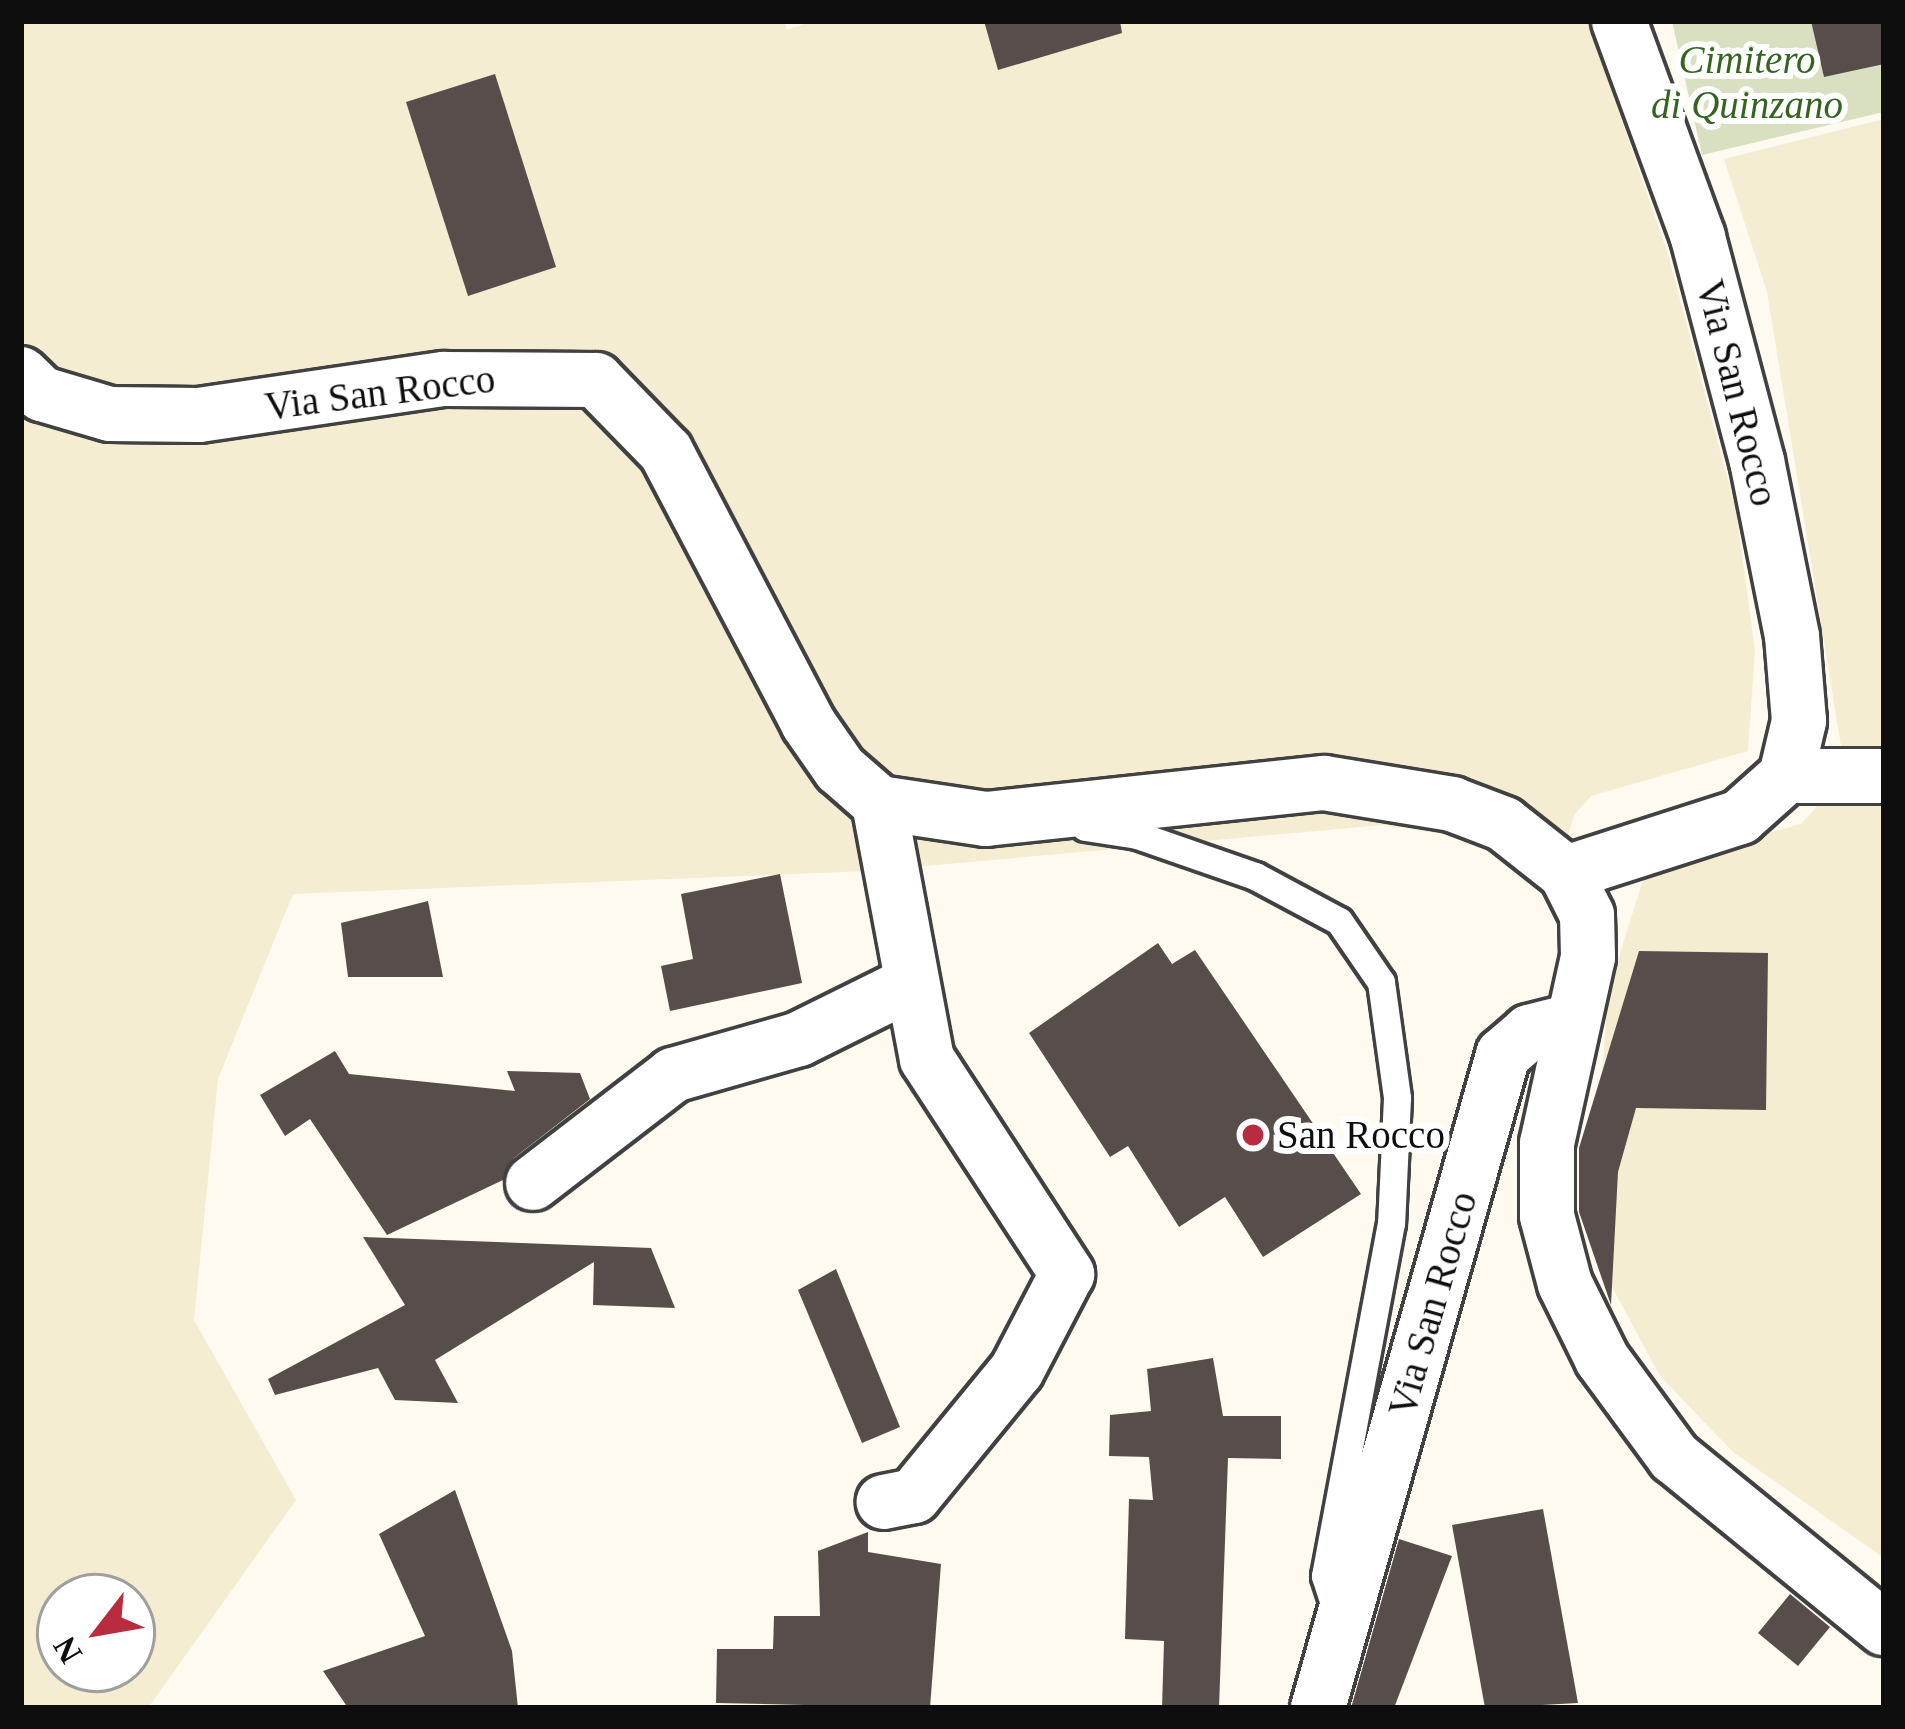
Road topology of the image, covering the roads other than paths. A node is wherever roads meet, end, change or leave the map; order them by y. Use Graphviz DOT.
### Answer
graph roads {
  1 [pos="1619,21"];
  2 [pos="21,374"];
  3 [pos="1786,776"];
  4 [pos="1884,776"];
  5 [pos="879,803"];
  6 [pos="1020,816"];
  7 [pos="1566,873"];
  8 [pos="910,984"];
  9 [pos="1568,1022"];
  10 [pos="533,1183"];
  11 [pos="884,1502"];
  12 [pos="1884,1628"];
  13 [pos="1342,1629"];
  14 [pos="1318,1708"];
  1 -- 3 [label="street, Via San Rocco"];
  2 -- 5 [label="street, Via San Rocco"];
  3 -- 4 [label="street"];
  3 -- 7 [label="street"];
  5 -- 6 [label="street"];
  5 -- 8 [label="street"];
  6 -- 7 [label="street"];
  6 -- 13 [label="lane"];
  7 -- 9 [label="street"];
  8 -- 10 [label="street"];
  8 -- 11 [label="street"];
  9 -- 12 [label="street"];
  9 -- 13 [label="street, Via San Rocco"];
  13 -- 14 [label="street, Via San Rocco"];
}
